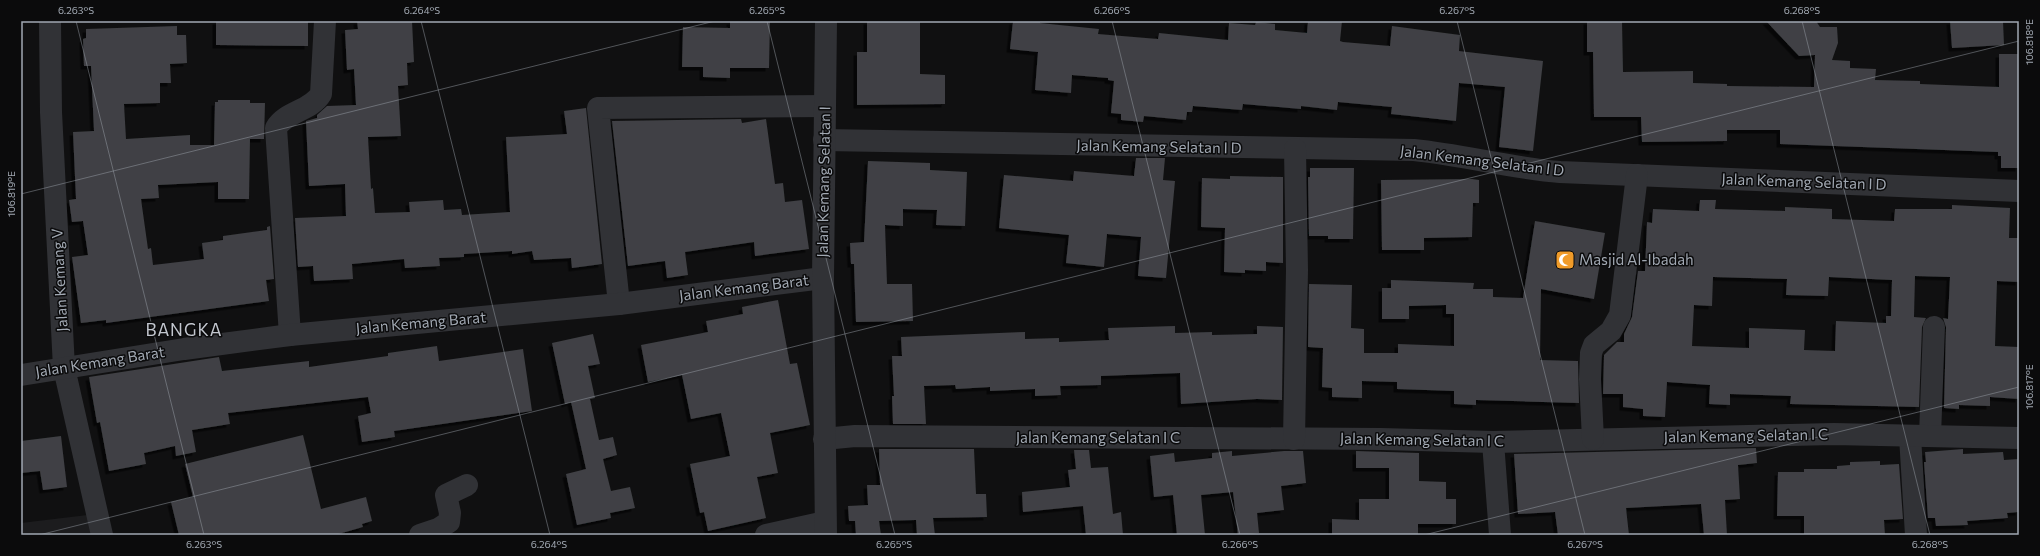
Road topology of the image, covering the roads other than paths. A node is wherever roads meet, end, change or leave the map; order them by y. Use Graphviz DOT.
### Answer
graph roads {
  1 [pos="50,21"];
  2 [pos="325,21"];
  3 [pos="826,21"];
  4 [pos="826,106"];
  5 [pos="824,140"];
  6 [pos="1295,149"];
  7 [pos="1637,175"];
  8 [pos="2019,191"];
  9 [pos="823,278"];
  10 [pos="619,304"];
  11 [pos="1934,327"];
  12 [pos="290,335"];
  13 [pos="64,368"];
  14 [pos="21,375"];
  15 [pos="1920,436"];
  16 [pos="2019,438"];
  17 [pos="824,439"];
  18 [pos="1294,439"];
  19 [pos="1593,439"];
  20 [pos="1493,442"];
  21 [pos="467,485"];
  22 [pos="826,528"];
  23 [pos="102,535"];
  24 [pos="420,535"];
  25 [pos="766,535"];
  26 [pos="1500,535"];
  27 [pos="1916,535"];
  1 -- 13 [label="street, Jalan Kemang V"];
  2 -- 12 [label="street"];
  3 -- 4 [label="street, Jalan Kemang Selatan I"];
  4 -- 5 [label="street, Jalan Kemang Selatan I"];
  4 -- 10 [label="street"];
  5 -- 6 [label="street, Jalan Kemang Selatan I D"];
  5 -- 9 [label="street, Jalan Kemang Selatan I"];
  6 -- 7 [label="street, Jalan Kemang Selatan I D"];
  6 -- 18 [label="street"];
  7 -- 8 [label="street, Jalan Kemang Selatan I D"];
  7 -- 19 [label="street"];
  9 -- 10 [label="street, Jalan Kemang Barat"];
  9 -- 17 [label="street, Jalan Kemang Selatan I"];
  10 -- 12 [label="street, Jalan Kemang Barat"];
  11 -- 15 [label="street"];
  12 -- 13 [label="street, Jalan Kemang Barat"];
  13 -- 14 [label="street, Jalan Kemang Barat"];
  13 -- 23 [label="street, Jalan Kemang V"];
  15 -- 16 [label="street, Jalan Kemang Selatan I C"];
  15 -- 19 [label="street, Jalan Kemang Selatan I C"];
  15 -- 27 [label="street"];
  17 -- 18 [label="street, Jalan Kemang Selatan I C"];
  17 -- 22 [label="street, Jalan Kemang Selatan I"];
  18 -- 20 [label="street, Jalan Kemang Selatan I C"];
  19 -- 20 [label="street, Jalan Kemang Selatan I C"];
  20 -- 26 [label="street"];
  21 -- 24 [label="street"];
  22 -- 25 [label="street"];
}
